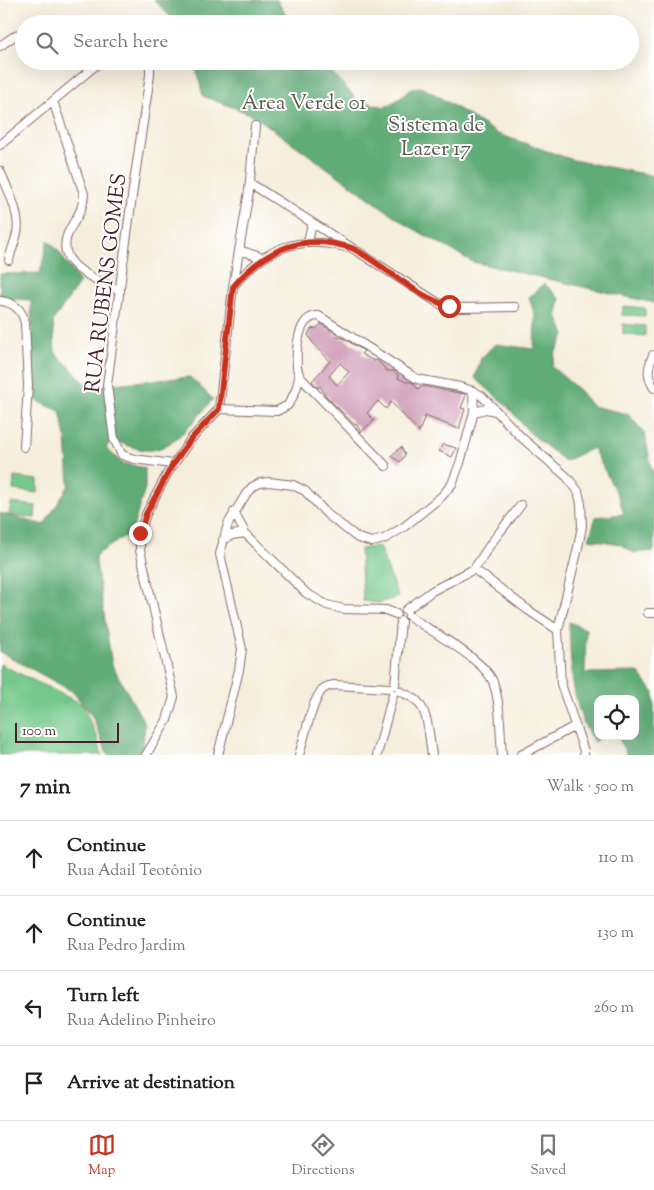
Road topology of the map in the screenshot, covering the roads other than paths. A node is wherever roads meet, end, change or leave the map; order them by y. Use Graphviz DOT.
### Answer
graph roads {
  1 [pos="15,36"];
  2 [pos="0,46"];
  3 [pos="90,70"];
  4 [pos="150,70"];
  5 [pos="53,101"];
  6 [pos="256,126"];
  7 [pos="0,145"];
  8 [pos="0,171"];
  9 [pos="250,183"];
  10 [pos="312,223"];
  11 [pos="308,242"];
  12 [pos="353,248"];
  13 [pos="239,250"];
  14 [pos="263,258"];
  15 [pos="9,260"];
  16 [pos="233,287"];
  17 [pos="120,291"];
  18 [pos="0,301"];
  19 [pos="515,307"];
  20 [pos="653,355"];
  21 [pos="299,376"];
  22 [pos="654,388"];
  23 [pos="473,391"];
  24 [pos="219,409"];
  25 [pos="497,411"];
  26 [pos="474,412"];
  27 [pos="24,446"];
  28 [pos="173,464"];
  29 [pos="386,466"];
  30 [pos="521,505"];
  31 [pos="234,512"];
  32 [pos="245,533"];
  33 [pos="223,540"];
  34 [pos="474,569"];
  35 [pos="405,616"];
  36 [pos="558,630"];
  37 [pos="394,690"];
  38 [pos="575,726"];
  39 [pos="146,755"];
  40 [pos="218,755"];
  41 [pos="299,755"];
  42 [pos="377,755"];
  43 [pos="432,755"];
  44 [pos="502,755"];
  45 [pos="521,755"];
  46 [pos="584,755"];
  1 -- 2 [label="street"];
  3 -- 5 [label="street"];
  4 -- 17 [label="street, RUA RUBENS GOMES"];
  5 -- 7 [label="street"];
  5 -- 17 [label="street"];
  6 -- 9 [label="street"];
  8 -- 15 [label="street"];
  9 -- 10 [label="street"];
  9 -- 13 [label="street"];
  10 -- 11 [label="street"];
  10 -- 12 [label="street"];
  11 -- 12 [label="street"];
  11 -- 14 [label="street"];
  12 -- 19 [label="street"];
  13 -- 14 [label="street"];
  13 -- 16 [label="street"];
  14 -- 16 [label="street"];
  16 -- 24 [label="street"];
  17 -- 28 [label="street, RUA RUBENS GOMES"];
  18 -- 27 [label="street"];
  20 -- 22 [label="street"];
  21 -- 23 [label="street"];
  21 -- 24 [label="street"];
  21 -- 29 [label="street"];
  23 -- 25 [label="street"];
  23 -- 26 [label="street"];
  24 -- 28 [label="street"];
  25 -- 26 [label="street"];
  25 -- 36 [label="street"];
  26 -- 31 [label="street"];
  28 -- 39 [label="street"];
  30 -- 34 [label="street"];
  31 -- 32 [label="street"];
  31 -- 33 [label="street"];
  32 -- 33 [label="street"];
  32 -- 35 [label="street"];
  33 -- 40 [label="street"];
  34 -- 35 [label="street"];
  34 -- 36 [label="street"];
  35 -- 37 [label="street"];
  35 -- 44 [label="street"];
  36 -- 38 [label="street"];
  37 -- 41 [label="street"];
  37 -- 42 [label="street"];
  37 -- 43 [label="street"];
  38 -- 45 [label="street"];
  38 -- 46 [label="street"];
}
